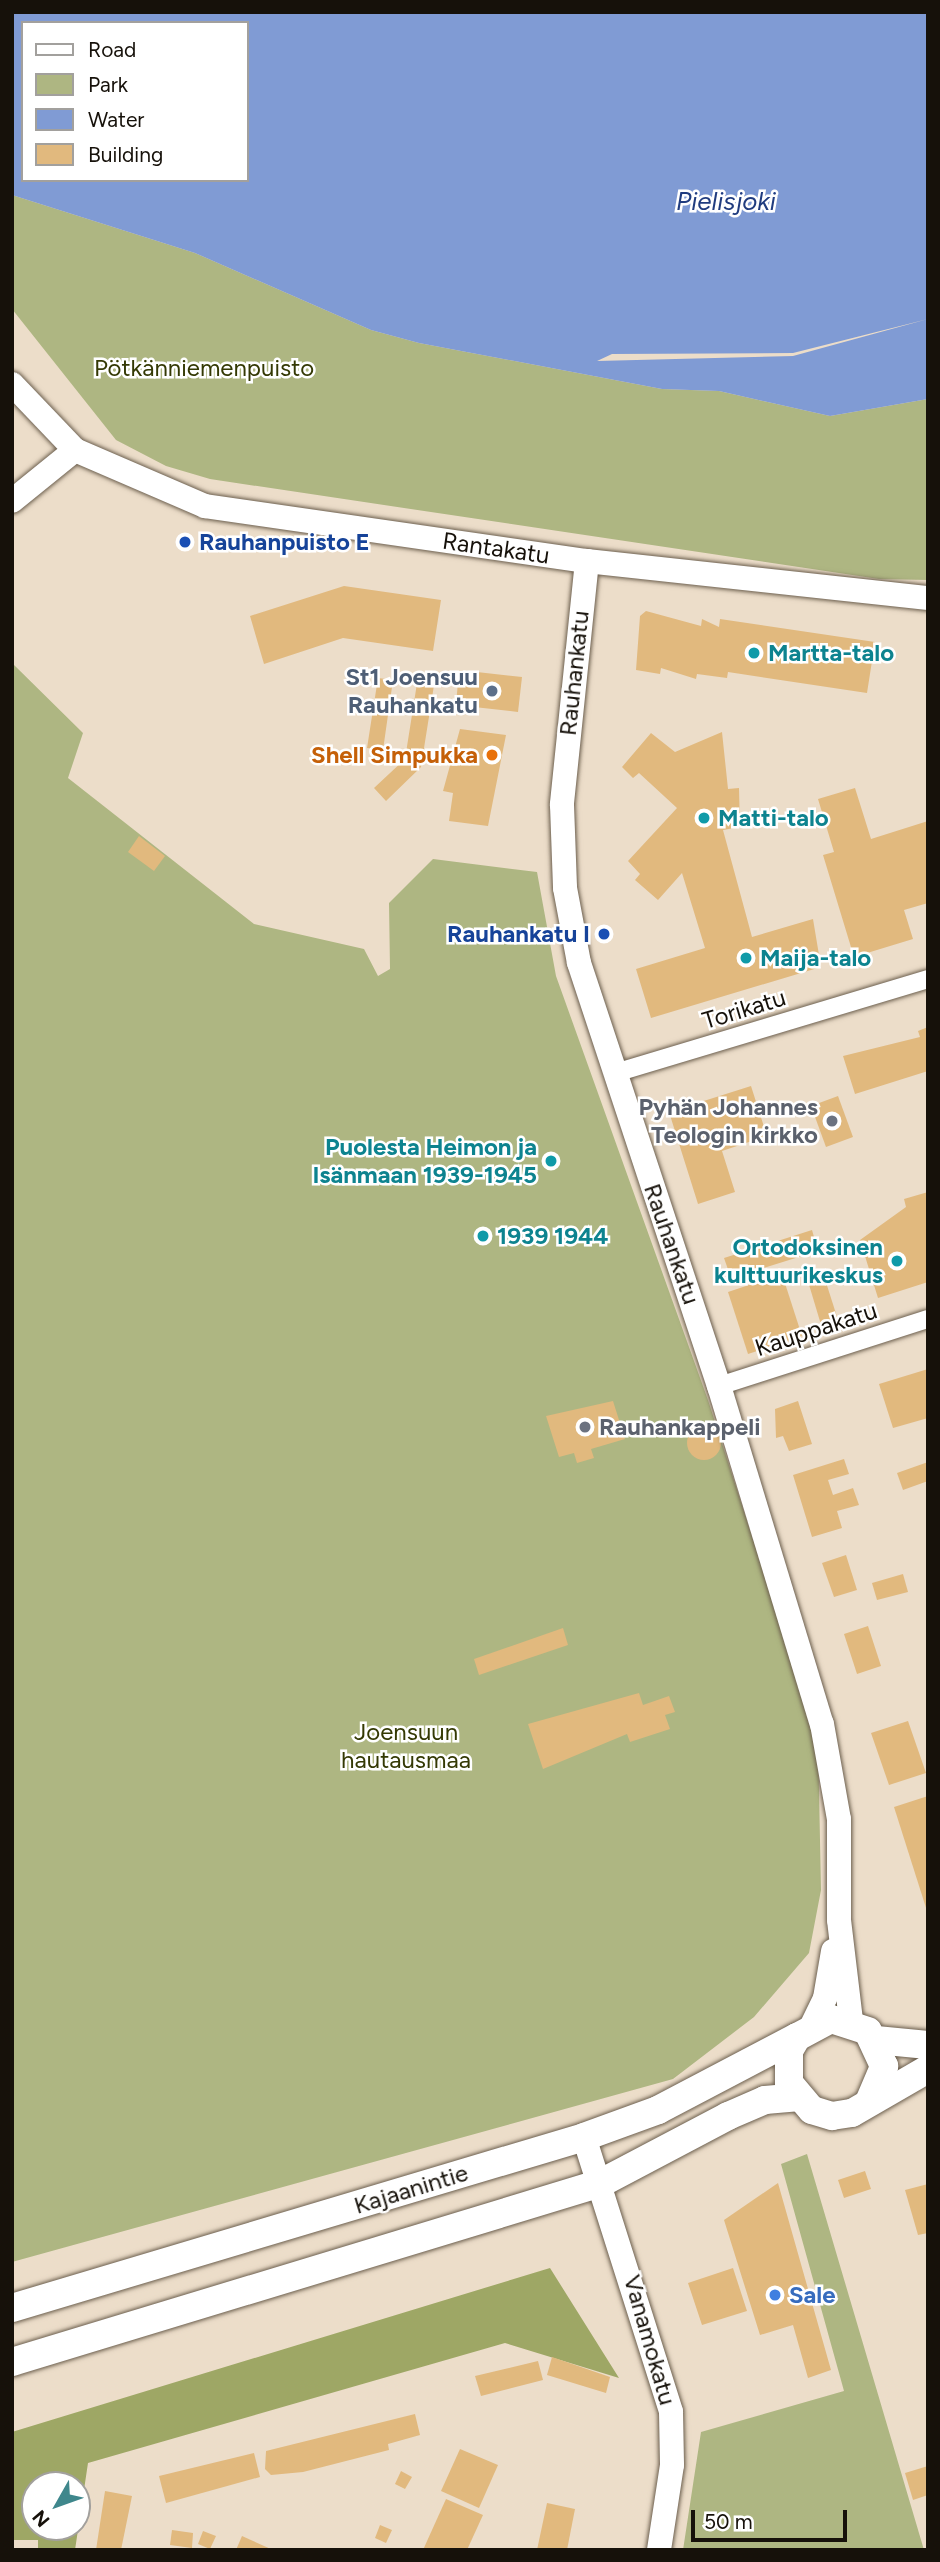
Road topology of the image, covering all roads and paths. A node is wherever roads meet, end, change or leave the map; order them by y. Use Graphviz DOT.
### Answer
graph roads {
  1 [pos="12,384"];
  2 [pos="75,450"];
  3 [pos="12,501"];
  4 [pos="587,561"];
  5 [pos="928,598"];
  6 [pos="928,979"];
  7 [pos="615,1073"];
  8 [pos="928,1319"];
  9 [pos="719,1386"];
  10 [pos="839,1920"];
  11 [pos="850,2021"];
  12 [pos="804,2031"];
  13 [pos="876,2040"];
  14 [pos="928,2045"];
  15 [pos="928,2069"];
  16 [pos="797,2097"];
  17 [pos="869,2102"];
  18 [pos="584,2137"];
  19 [pos="601,2183"];
  20 [pos="12,2308"];
  21 [pos="12,2362"];
  22 [pos="659,2550"];
  1 -- 2 [label="street"];
  2 -- 3 [label="street"];
  2 -- 4 [label="street, Rantakatu"];
  4 -- 5 [label="street, Rantakatu"];
  4 -- 7 [label="street, Rauhankatu"];
  6 -- 7 [label="street, Torikatu"];
  7 -- 9 [label="street, Rauhankatu"];
  8 -- 9 [label="street, Kauppakatu"];
  9 -- 10 [label="street, Rauhankatu"];
  10 -- 11 [label="street, Rauhankatu"];
  10 -- 12 [label="street, Rauhankatu"];
  11 -- 12 [label="main road"];
  11 -- 13 [label="main road"];
  12 -- 16 [label="main road"];
  12 -- 18 [label="main road, Kajaanintie"];
  13 -- 14 [label="main road"];
  13 -- 17 [label="main road"];
  15 -- 17 [label="main road"];
  16 -- 17 [label="main road"];
  16 -- 19 [label="main road, Kajaanintie"];
  18 -- 19 [label="street, Vanamokatu"];
  18 -- 20 [label="main road, Kajaanintie"];
  19 -- 21 [label="main road, Kajaanintie"];
  19 -- 22 [label="street, Vanamokatu"];
}
